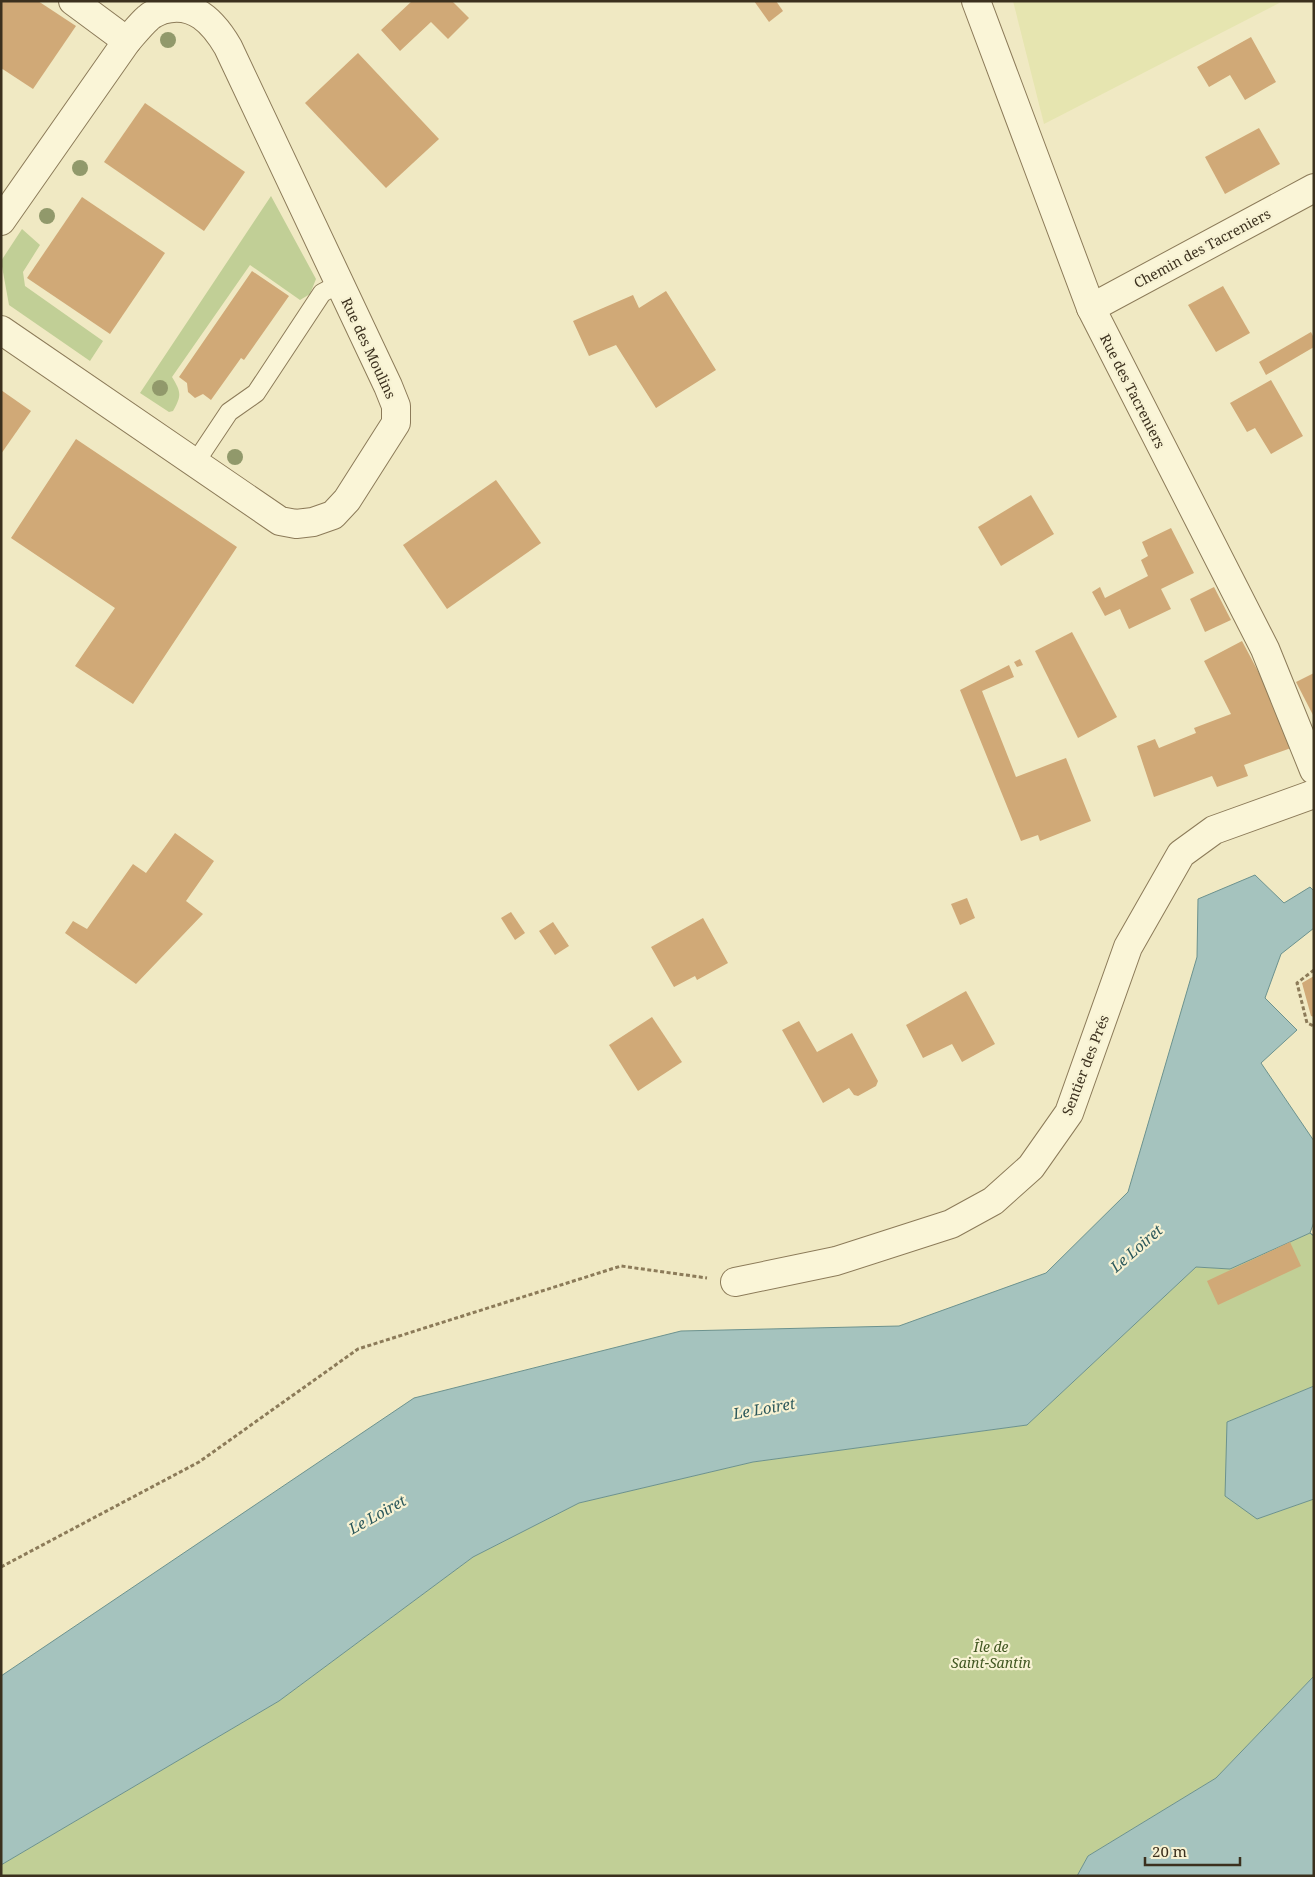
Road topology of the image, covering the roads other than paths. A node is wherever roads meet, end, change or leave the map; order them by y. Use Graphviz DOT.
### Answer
graph roads {
  1 [pos="73,1"];
  2 [pos="976,1"];
  3 [pos="185,3"];
  4 [pos="127,41"];
  5 [pos="1314,188"];
  6 [pos="1,221"];
  7 [pos="339,284"];
  8 [pos="1091,308"];
  9 [pos="1,330"];
  10 [pos="195,463"];
  11 [pos="1314,770"];
  12 [pos="1314,794"];
  13 [pos="734,1282"];
  1 -- 4 [label="street"];
  2 -- 8 [label="street, Rue des Tacreniers"];
  3 -- 4 [label="street, Rue des Moulins"];
  3 -- 7 [label="street, Rue des Moulins"];
  4 -- 6 [label="street, Rue des Moulins"];
  5 -- 8 [label="street, Chemin des Tacreniers"];
  7 -- 10 [label="lane"];
  7 -- 10 [label="street, Rue des Moulins"];
  8 -- 11 [label="street, Rue des Tacreniers"];
  9 -- 10 [label="street, Rue des Moulins"];
  12 -- 13 [label="street, Sentier des Prés"];
}
